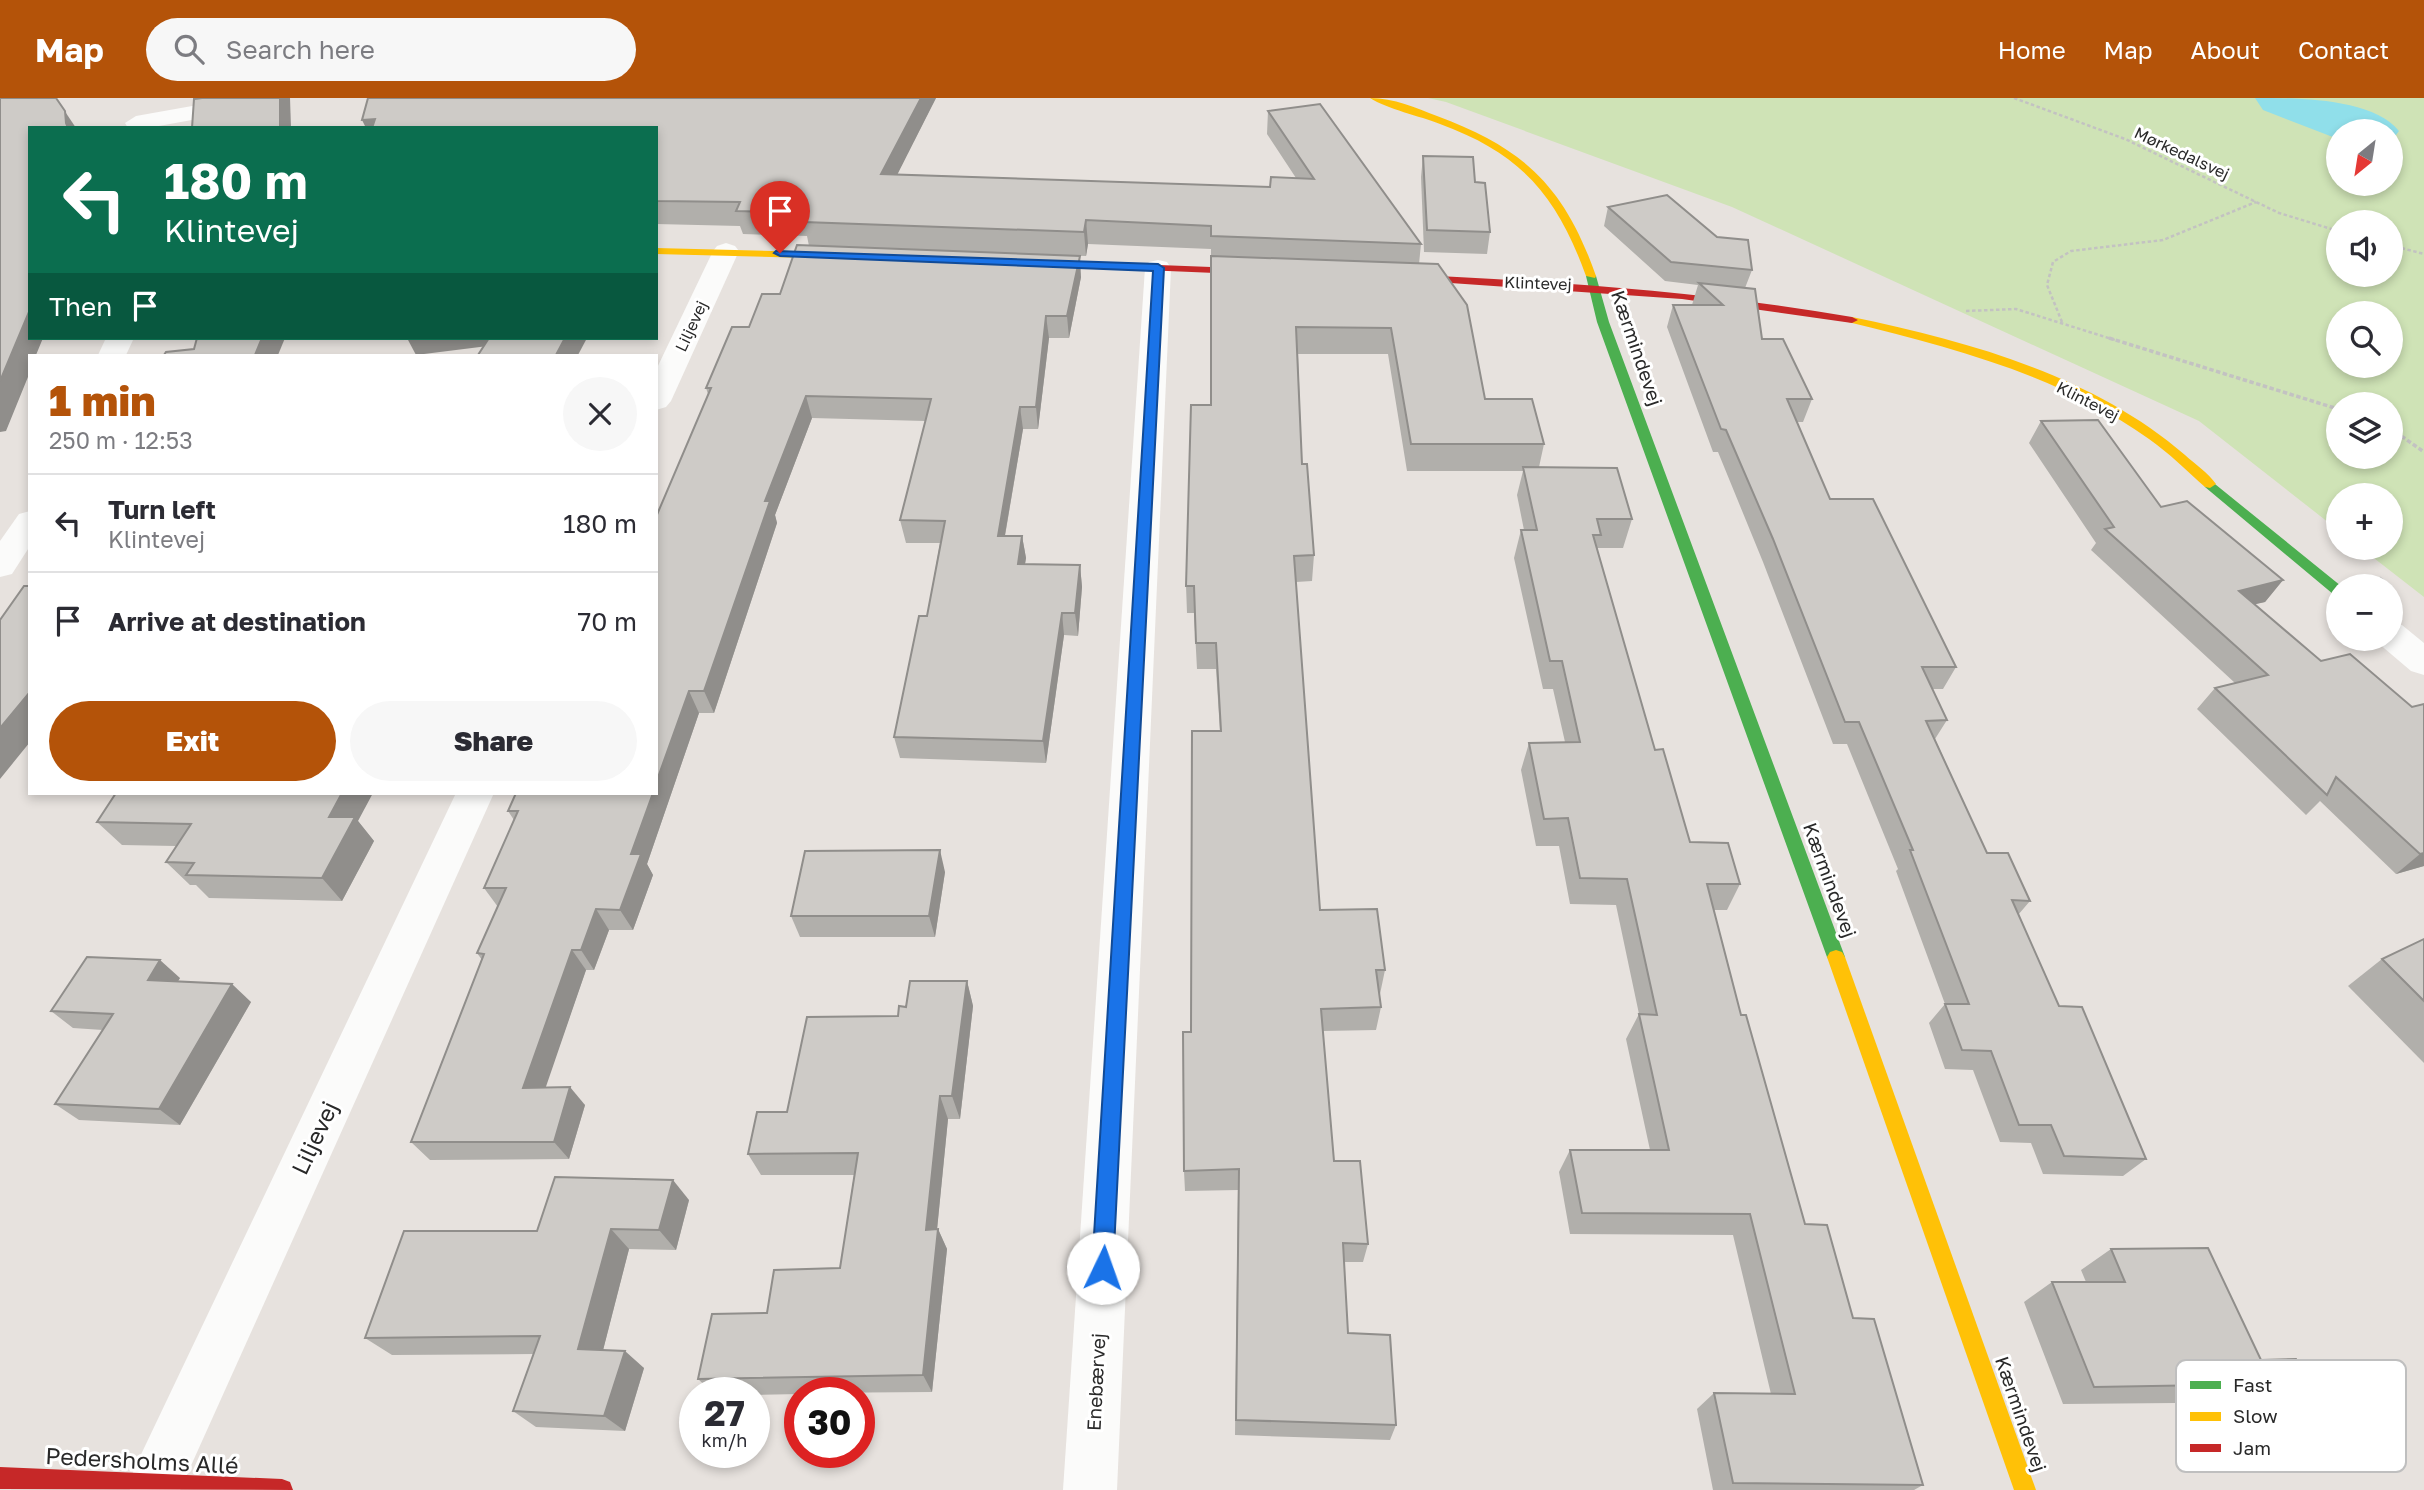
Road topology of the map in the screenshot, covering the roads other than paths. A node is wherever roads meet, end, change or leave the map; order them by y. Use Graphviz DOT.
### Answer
graph roads {
  1 [pos="274,98"];
  2 [pos="1375,98"];
  3 [pos="133,119"];
  4 [pos="658,251"];
  5 [pos="726,251"];
  6 [pos="865,256"];
  7 [pos="1019,262"];
  8 [pos="1158,268"];
  9 [pos="1281,273"];
  10 [pos="1376,277"];
  11 [pos="1594,285"];
  12 [pos="658,397"];
  13 [pos="28,524"];
  14 [pos="0,566"];
  15 [pos="2326,581"];
  16 [pos="2403,645"];
  17 [pos="2424,662"];
  18 [pos="474,795"];
  19 [pos="0,1478"];
  20 [pos="155,1483"];
  21 [pos="282,1490"];
  22 [pos="1090,1490"];
  23 [pos="2025,1490"];
  1 -- 3 [label="street"];
  2 -- 11 [label="street, Kærmindevej"];
  4 -- 5 [label="street"];
  5 -- 6 [label="street"];
  5 -- 12 [label="street, Liljevej"];
  7 -- 8 [label="street"];
  8 -- 9 [label="street"];
  8 -- 22 [label="street, Enebærvej"];
  10 -- 11 [label="street, Klintevej"];
  11 -- 15 [label="street, Klintevej"];
  11 -- 23 [label="street, Kærmindevej"];
  13 -- 14 [label="street"];
  16 -- 17 [label="street"];
  18 -- 20 [label="street, Liljevej"];
  19 -- 20 [label="street, Pedersholms Allé"];
  20 -- 21 [label="street, Pedersholms Allé"];
}
